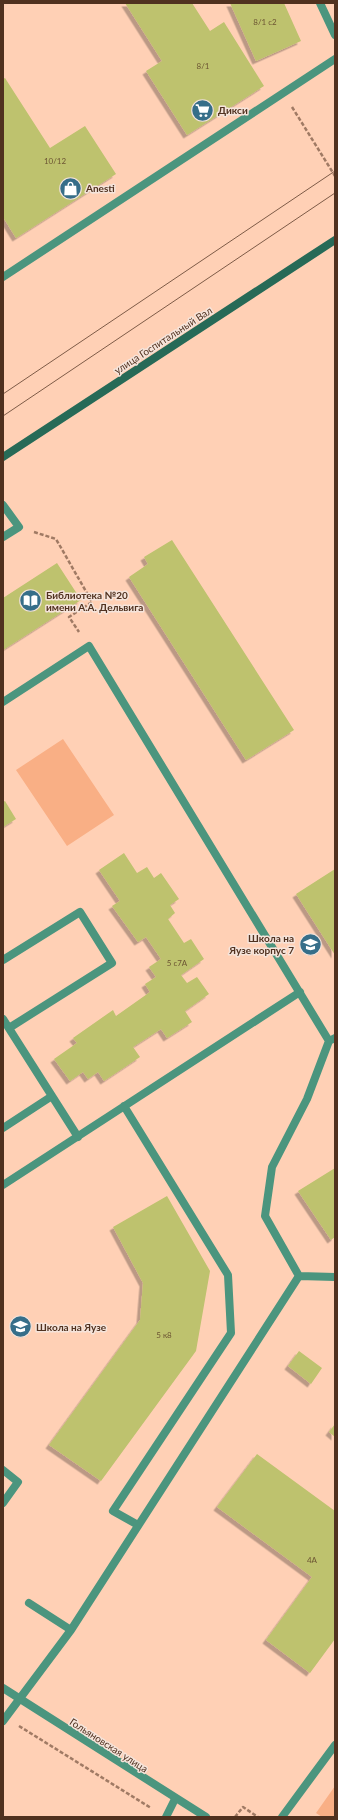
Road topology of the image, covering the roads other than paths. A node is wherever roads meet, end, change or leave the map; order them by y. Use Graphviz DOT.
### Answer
graph roads {
  1 [pos="320,3"];
  2 [pos="335,35"];
  3 [pos="335,60"];
  4 [pos="335,240"];
  5 [pos="3,277"];
  6 [pos="3,457"];
  7 [pos="3,505"];
  8 [pos="3,537"];
  9 [pos="3,702"];
  10 [pos="3,960"];
  11 [pos="300,992"];
  12 [pos="3,1018"];
  13 [pos="9,1028"];
  14 [pos="332,1039"];
  15 [pos="52,1096"];
  16 [pos="124,1106"];
  17 [pos="3,1128"];
  18 [pos="78,1137"];
  19 [pos="3,1185"];
  20 [pos="299,1276"];
  21 [pos="335,1277"];
  22 [pos="3,1470"];
  23 [pos="3,1503"];
  24 [pos="138,1525"];
  25 [pos="29,1603"];
  26 [pos="70,1630"];
  27 [pos="3,1688"];
  28 [pos="20,1699"];
  29 [pos="5,1719"];
  30 [pos="335,1745"];
  31 [pos="175,1798"];
  32 [pos="166,1817"];
  33 [pos="206,1817"];
  34 [pos="282,1817"];
  1 -- 2 [label="street"];
  3 -- 5 [label="street"];
  4 -- 6 [label="main road, улица Госпитальный Вал"];
  7 -- 8 [label="street"];
  9 -- 11 [label="street"];
  10 -- 13 [label="street"];
  11 -- 14 [label="street"];
  11 -- 16 [label="street"];
  12 -- 13 [label="street"];
  13 -- 15 [label="street"];
  14 -- 20 [label="street"];
  15 -- 17 [label="street"];
  15 -- 18 [label="street"];
  16 -- 18 [label="street"];
  16 -- 24 [label="street"];
  18 -- 19 [label="street"];
  20 -- 21 [label="street"];
  20 -- 24 [label="street"];
  22 -- 23 [label="street"];
  24 -- 26 [label="street"];
  25 -- 26 [label="street"];
  26 -- 28 [label="street"];
  27 -- 28 [label="street, Гольяновская улица"];
  28 -- 29 [label="street"];
  28 -- 31 [label="street, Гольяновская улица"];
  30 -- 34 [label="street"];
  31 -- 32 [label="street"];
  31 -- 33 [label="street, Гольяновская улица"];
}
